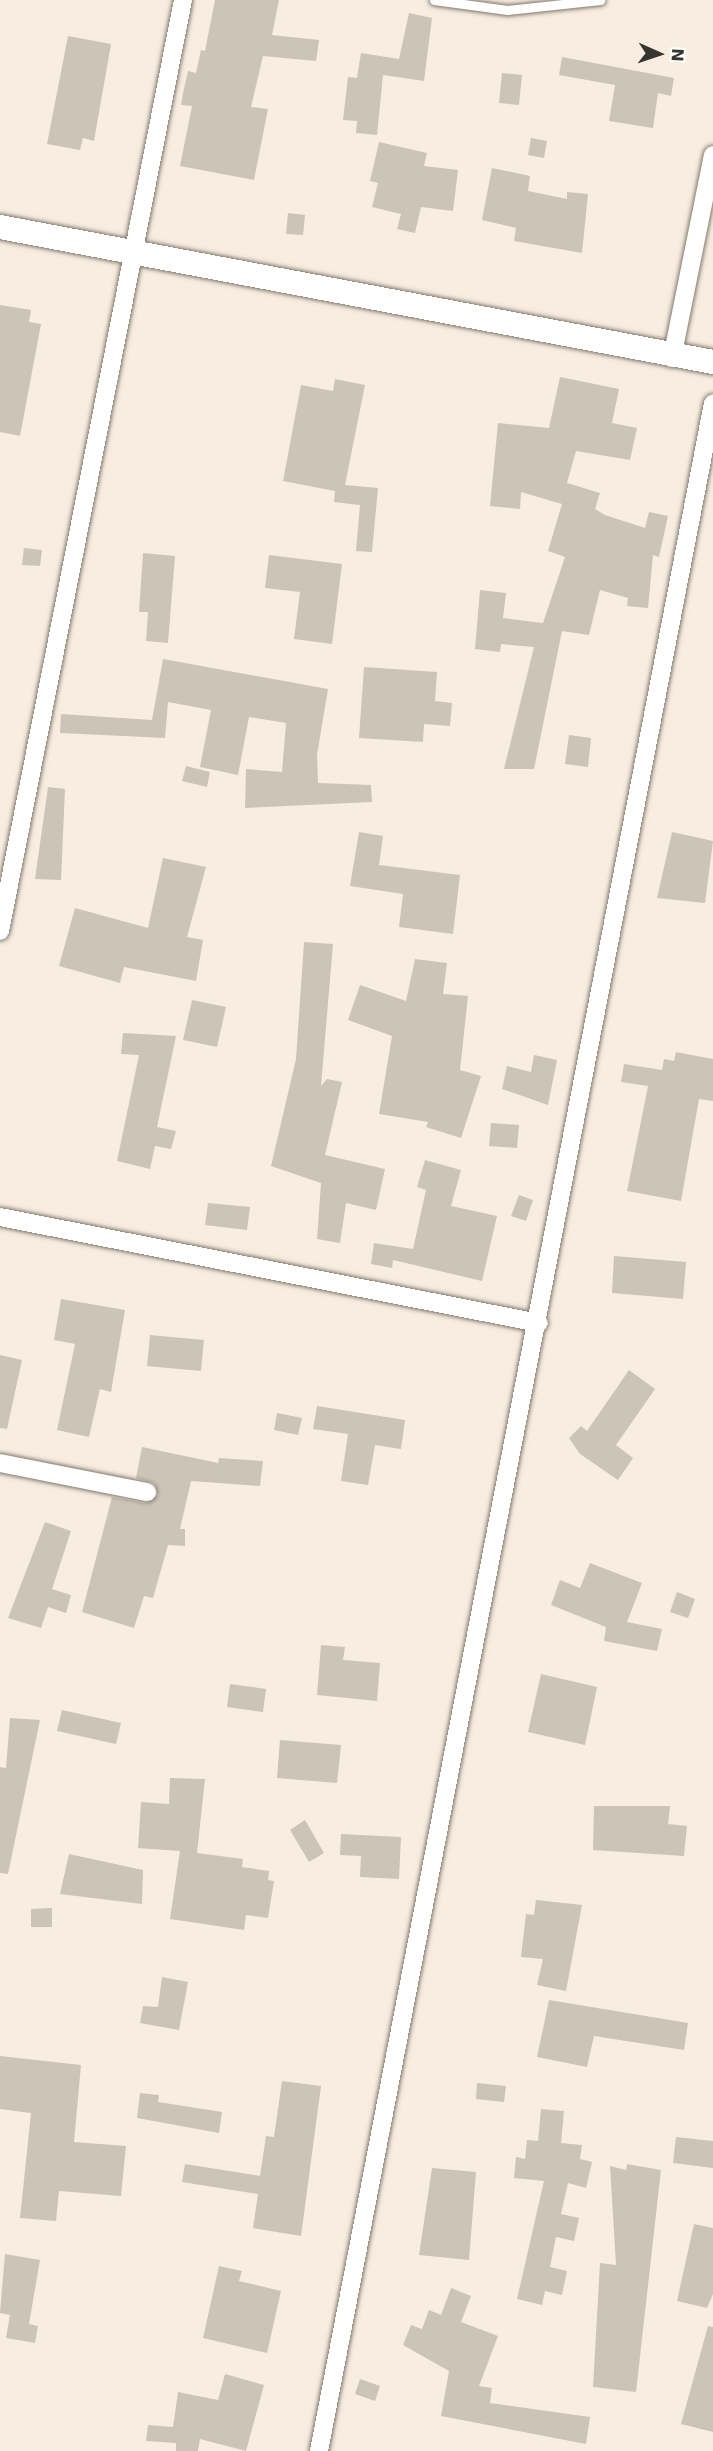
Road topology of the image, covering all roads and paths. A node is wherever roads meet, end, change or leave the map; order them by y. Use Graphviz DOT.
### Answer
graph roads {
  1 [pos="183,0"];
  2 [pos="434,0"];
  3 [pos="600,0"];
  4 [pos="713,155"];
  5 [pos="0,227"];
  6 [pos="133,248"];
  7 [pos="672,358"];
  8 [pos="713,362"];
  9 [pos="713,404"];
  10 [pos="0,931"];
  11 [pos="0,1217"];
  12 [pos="539,1323"];
  13 [pos="0,1463"];
  14 [pos="147,1492"];
  15 [pos="319,2451"];
  1 -- 6 [label="street"];
  2 -- 3 [label="lane"];
  4 -- 7 [label="street"];
  5 -- 6 [label="street"];
  6 -- 7 [label="street"];
  6 -- 10 [label="street"];
  7 -- 8 [label="street"];
  9 -- 12 [label="street"];
  11 -- 12 [label="street"];
  12 -- 15 [label="street"];
  13 -- 14 [label="street"];
}
